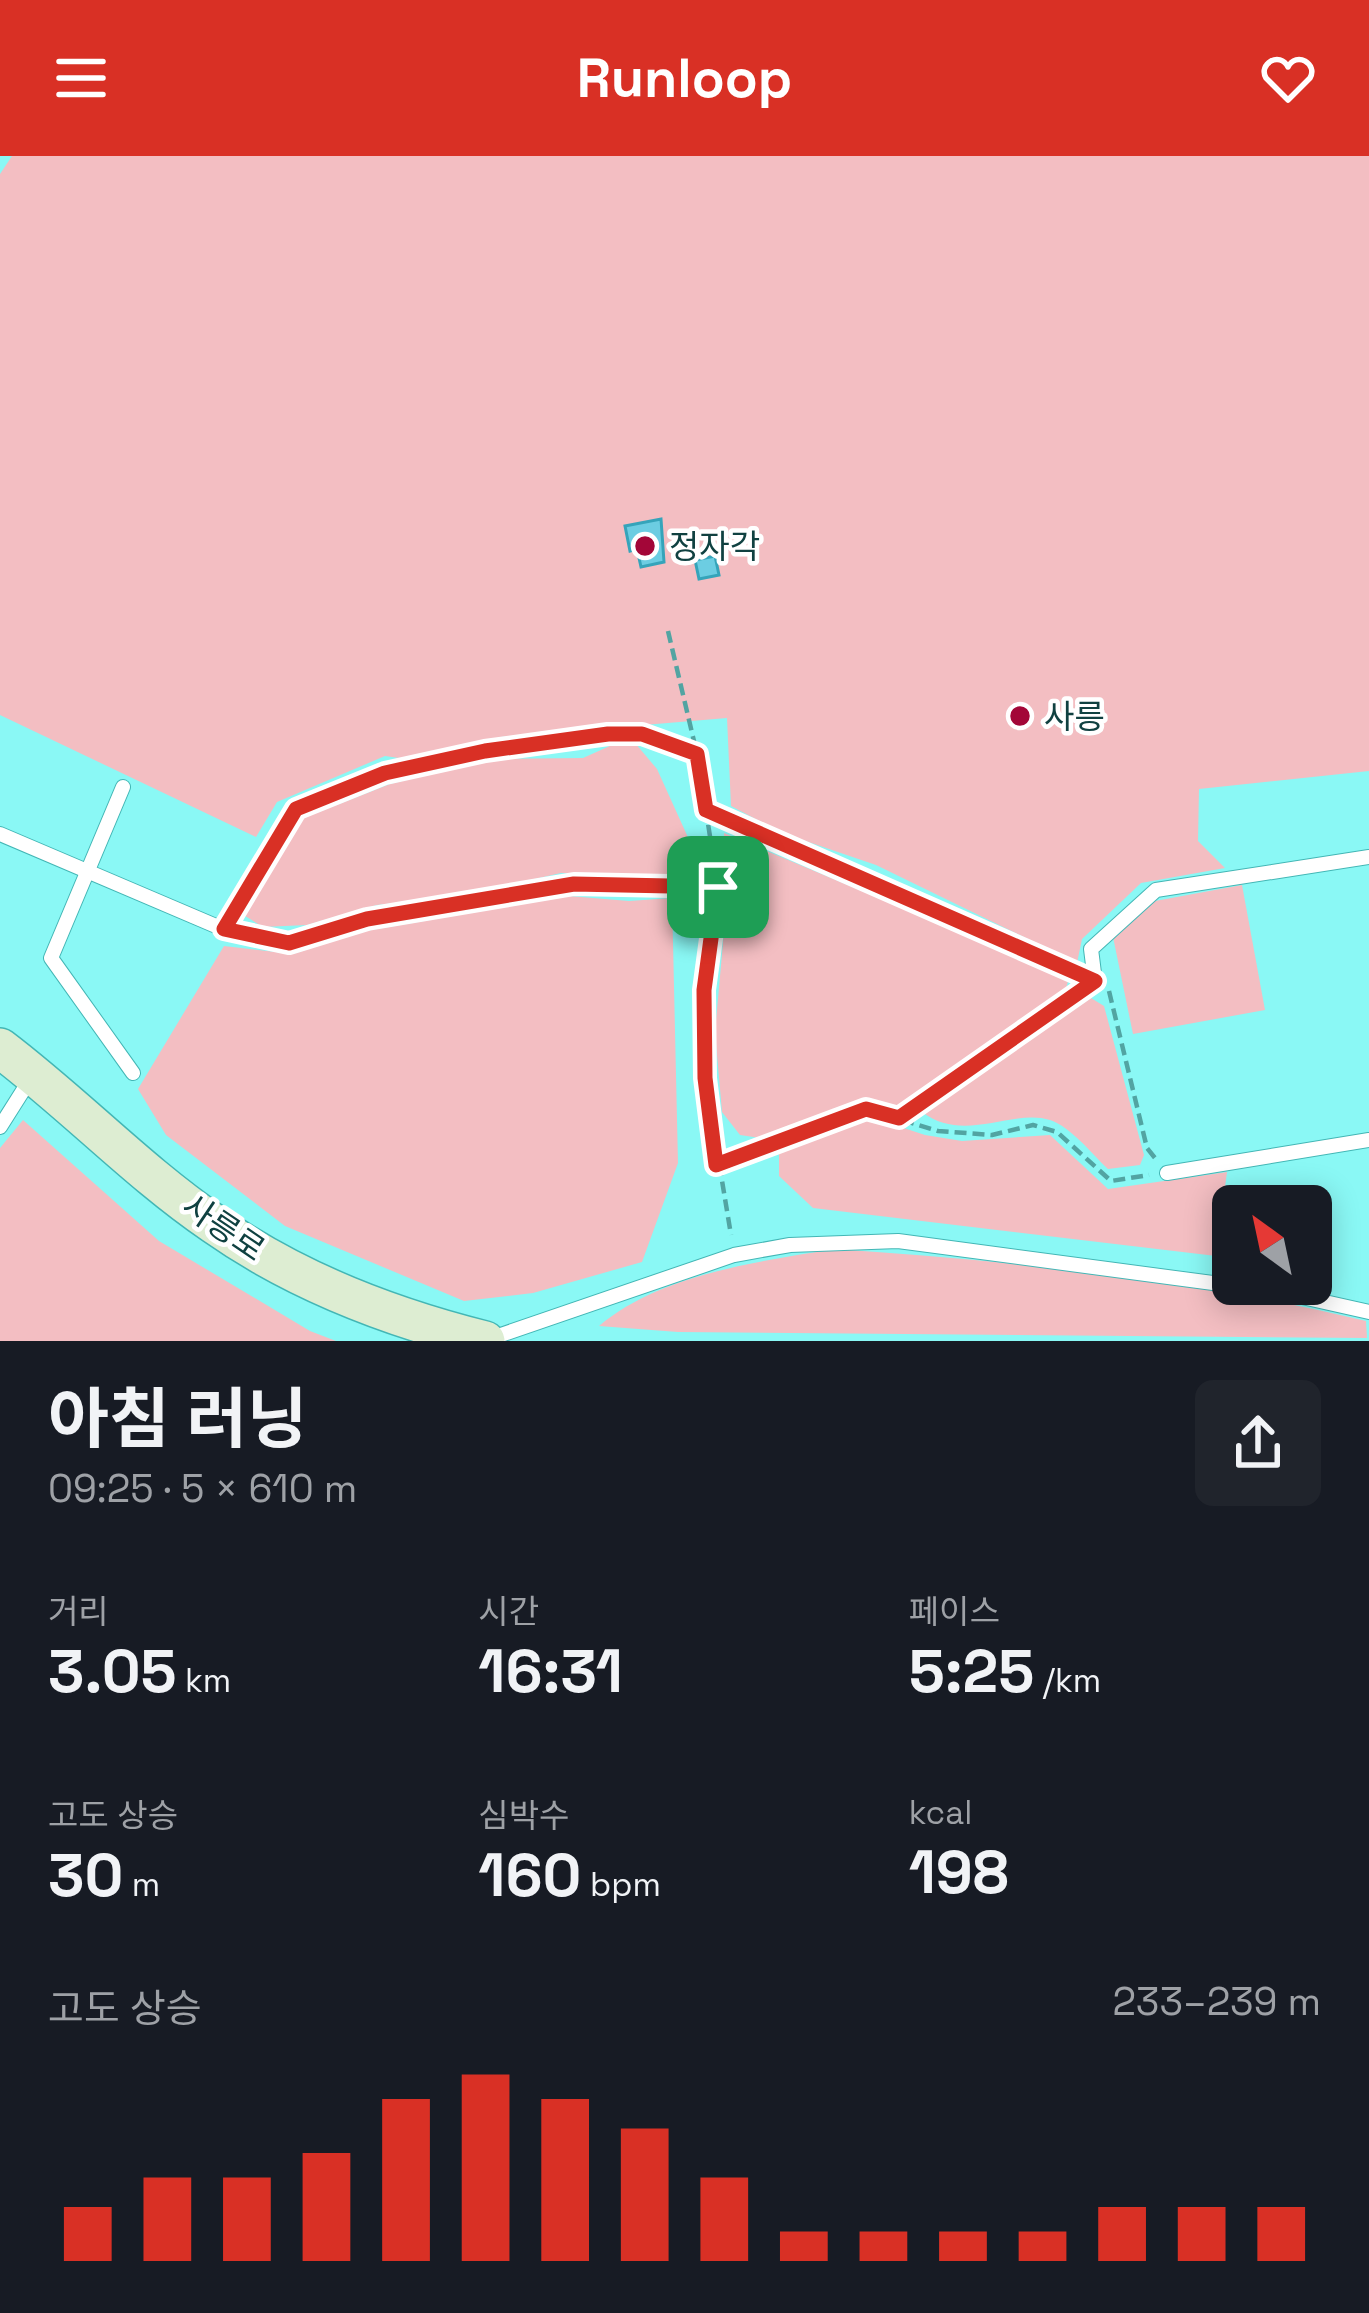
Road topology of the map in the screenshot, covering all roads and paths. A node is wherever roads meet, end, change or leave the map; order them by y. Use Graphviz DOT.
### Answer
graph roads {
  1 [pos="668,631"];
  2 [pos="697,754"];
  3 [pos="123,787"];
  4 [pos="296,809"];
  5 [pos="706,810"];
  6 [pos="0,834"];
  7 [pos="1369,857"];
  8 [pos="88,871"];
  9 [pos="718,887"];
  10 [pos="224,929"];
  11 [pos="1095,981"];
  12 [pos="0,1048"];
  13 [pos="133,1073"];
  14 [pos="34,1074"];
  15 [pos="899,1118"];
  16 [pos="0,1127"];
  17 [pos="1369,1140"];
  18 [pos="716,1165"];
  19 [pos="1166,1173"];
  20 [pos="734,1255"];
  21 [pos="1369,1312"];
  22 [pos="484,1341"];
  1 -- 2 [label="path"];
  2 -- 4 [label="path"];
  2 -- 5 [label="path"];
  3 -- 8 [label="lane"];
  4 -- 10 [label="lane"];
  5 -- 9 [label="path"];
  5 -- 11 [label="path"];
  6 -- 8 [label="lane"];
  7 -- 11 [label="lane"];
  8 -- 10 [label="lane"];
  8 -- 13 [label="lane"];
  9 -- 10 [label="path"];
  9 -- 18 [label="path"];
  11 -- 15 [label="path"];
  11 -- 19 [label="path"];
  12 -- 14 [label="street, 사릉로"];
  14 -- 16 [label="lane"];
  14 -- 22 [label="street, 사릉로"];
  15 -- 18 [label="path"];
  15 -- 19 [label="path"];
  17 -- 19 [label="lane"];
  18 -- 20 [label="path"];
  20 -- 21 [label="lane"];
  20 -- 22 [label="lane"];
}
